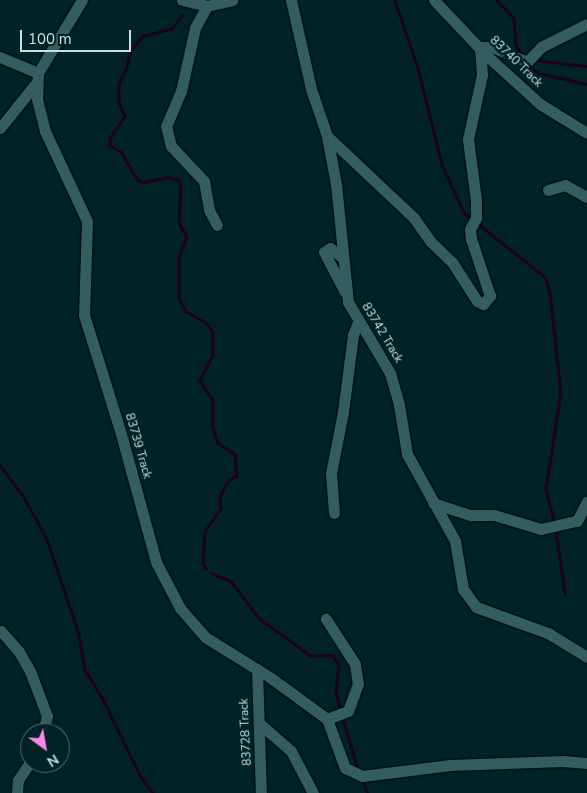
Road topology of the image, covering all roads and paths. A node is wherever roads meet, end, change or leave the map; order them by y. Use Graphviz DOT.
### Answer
graph roads {
  1 [pos="82,0"];
  2 [pos="182,0"];
  3 [pos="232,0"];
  4 [pos="291,0"];
  5 [pos="434,0"];
  6 [pos="207,6"];
  7 [pos="587,24"];
  8 [pos="480,47"];
  9 [pos="0,58"];
  10 [pos="38,77"];
  11 [pos="0,128"];
  12 [pos="587,133"];
  13 [pos="327,136"];
  14 [pos="548,190"];
  15 [pos="587,197"];
  16 [pos="217,225"];
  17 [pos="342,257"];
  18 [pos="346,295"];
  19 [pos="358,322"];
  20 [pos="587,501"];
  21 [pos="432,503"];
  22 [pos="334,513"];
  23 [pos="326,619"];
  24 [pos="1,631"];
  25 [pos="587,656"];
  26 [pos="257,669"];
  27 [pos="327,719"];
  28 [pos="45,723"];
  29 [pos="260,724"];
  30 [pos="587,763"];
  31 [pos="23,773"];
  32 [pos="17,793"];
  33 [pos="261,793"];
  34 [pos="313,793"];
  1 -- 10 [label="street"];
  2 -- 6 [label="street"];
  3 -- 6 [label="street"];
  4 -- 13 [label="street, 83742 Track"];
  5 -- 8 [label="street, 83740 Track"];
  6 -- 16 [label="street"];
  7 -- 8 [label="street"];
  8 -- 12 [label="street, 83740 Track"];
  8 -- 13 [label="street"];
  9 -- 10 [label="street"];
  10 -- 11 [label="street"];
  10 -- 26 [label="street, 83739 Track"];
  13 -- 17 [label="street, 83742 Track"];
  14 -- 15 [label="street"];
  17 -- 18 [label="street, 83742 Track"];
  17 -- 18 [label="street"];
  18 -- 19 [label="street, 83742 Track"];
  19 -- 21 [label="street, 83742 Track"];
  19 -- 22 [label="street"];
  20 -- 21 [label="street"];
  21 -- 25 [label="street, 83742 Track"];
  23 -- 27 [label="street"];
  24 -- 28 [label="street"];
  26 -- 27 [label="street, 83739 Track"];
  26 -- 29 [label="street, 83728 Track"];
  27 -- 30 [label="street"];
  29 -- 33 [label="street, 83728 Track"];
  29 -- 34 [label="street"];
  31 -- 32 [label="street"];
}
